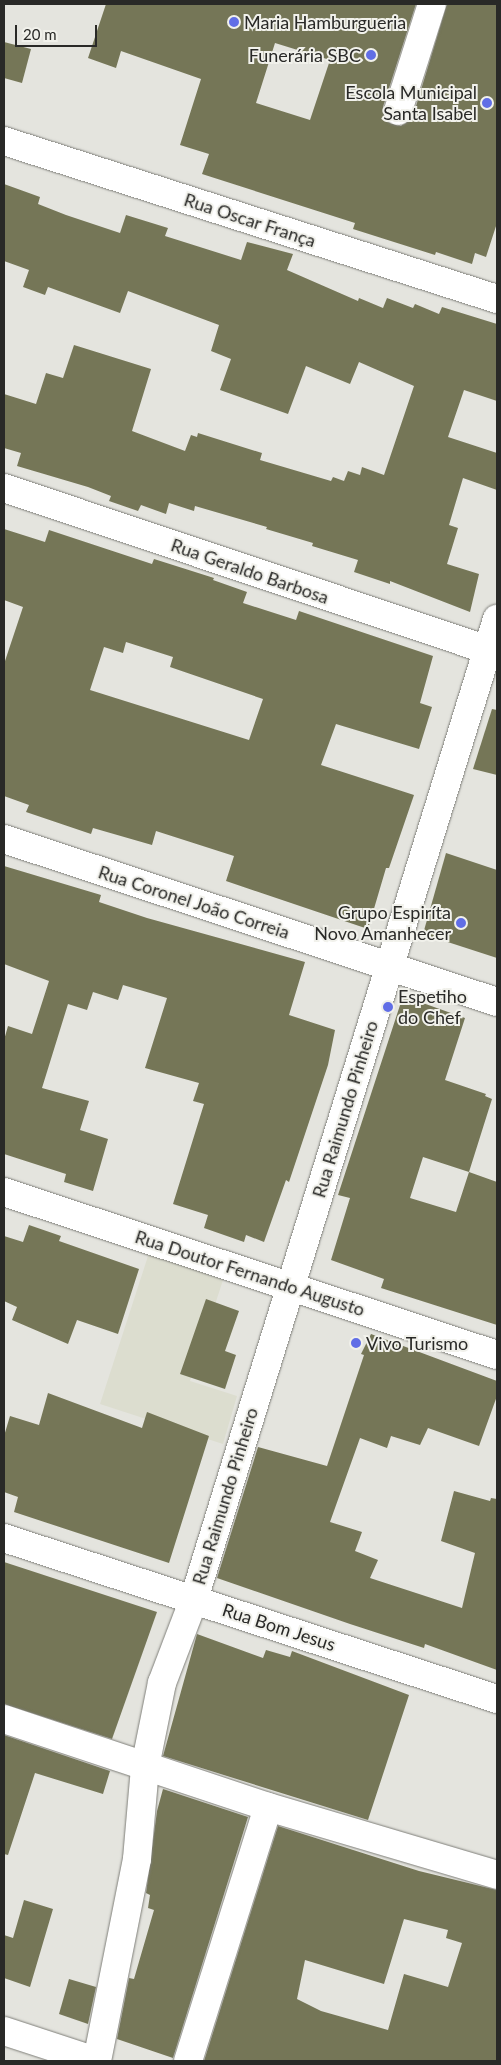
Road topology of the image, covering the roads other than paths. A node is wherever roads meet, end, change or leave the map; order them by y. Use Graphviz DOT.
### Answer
graph roads {
  1 [pos="432,4"];
  2 [pos="398,112"];
  3 [pos="4,141"];
  4 [pos="497,298"];
  5 [pos="4,488"];
  6 [pos="497,619"];
  7 [pos="493,652"];
  8 [pos="4,839"];
  9 [pos="390,966"];
  10 [pos="497,1002"];
  11 [pos="4,1192"];
  12 [pos="290,1286"];
  13 [pos="497,1355"];
  14 [pos="4,1538"];
  15 [pos="194,1599"];
  16 [pos="497,1699"];
  17 [pos="4,1719"];
  18 [pos="145,1767"];
  19 [pos="268,1806"];
  20 [pos="497,1875"];
  21 [pos="4,2031"];
  22 [pos="96,2061"];
  23 [pos="188,2061"];
  1 -- 2 [label="street"];
  3 -- 4 [label="street, Rua Oscar França"];
  5 -- 7 [label="street, Rua Geraldo Barbosa"];
  6 -- 7 [label="street, Rua Raimundo Pinheiro"];
  7 -- 9 [label="street, Rua Raimundo Pinheiro"];
  8 -- 9 [label="street, Rua Coronel João Correia"];
  9 -- 10 [label="street, Rua Coronel João Correia"];
  9 -- 12 [label="street, Rua Raimundo Pinheiro"];
  11 -- 12 [label="street, Rua Doutor Fernando Augusto"];
  12 -- 13 [label="street, Rua Doutor Fernando Augusto"];
  12 -- 15 [label="street, Rua Raimundo Pinheiro"];
  14 -- 15 [label="street, Rua Bom Jesus"];
  15 -- 16 [label="street, Rua Bom Jesus"];
  15 -- 18 [label="street, Rua Raimundo Pinheiro"];
  17 -- 18 [label="street"];
  18 -- 19 [label="street"];
  18 -- 22 [label="street, Rua Raimundo Pinheiro"];
  19 -- 20 [label="street"];
  19 -- 23 [label="street"];
  21 -- 22 [label="street"];
}
